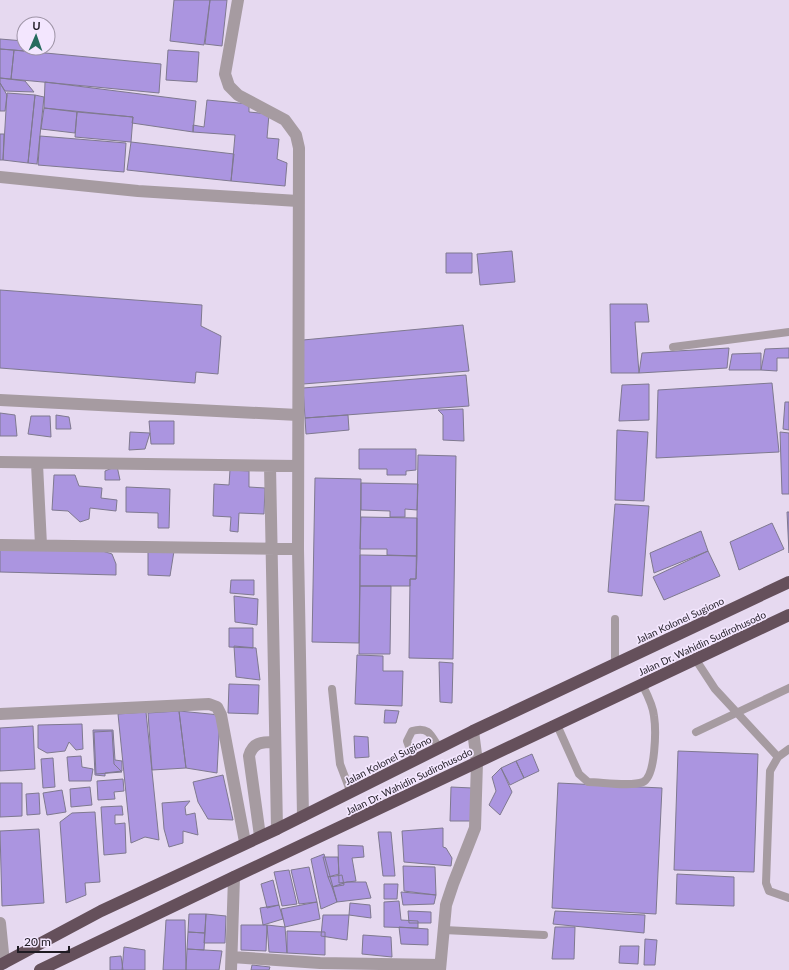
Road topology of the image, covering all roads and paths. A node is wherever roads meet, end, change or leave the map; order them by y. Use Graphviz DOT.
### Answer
graph roads {
  1 [pos="238,0"];
  2 [pos="0,177"];
  3 [pos="298,201"];
  4 [pos="789,332"];
  5 [pos="673,347"];
  6 [pos="0,400"];
  7 [pos="298,415"];
  8 [pos="0,462"];
  9 [pos="37,464"];
  10 [pos="270,466"];
  11 [pos="298,466"];
  12 [pos="0,545"];
  13 [pos="41,545"];
  14 [pos="272,549"];
  15 [pos="298,549"];
  16 [pos="789,582"];
  17 [pos="789,616"];
  18 [pos="615,619"];
  19 [pos="696,660"];
  20 [pos="615,663"];
  21 [pos="642,684"];
  22 [pos="789,688"];
  23 [pos="332,689"];
  24 [pos="735,713"];
  25 [pos="0,714"];
  26 [pos="558,725"];
  27 [pos="473,731"];
  28 [pos="696,732"];
  29 [pos="275,742"];
  30 [pos="439,748"];
  31 [pos="789,749"];
  32 [pos="778,757"];
  33 [pos="414,760"];
  34 [pos="477,762"];
  35 [pos="351,793"];
  36 [pos="303,816"];
  37 [pos="277,829"];
  38 [pos="260,836"];
  39 [pos="246,842"];
  40 [pos="234,877"];
  41 [pos="789,898"];
  42 [pos="0,923"];
  43 [pos="444,930"];
  44 [pos="544,935"];
  45 [pos="232,958"];
  46 [pos="2,964"];
  47 [pos="440,968"];
  48 [pos="40,970"];
  49 [pos="231,970"];
  1 -- 3 [label="street"];
  2 -- 3 [label="street"];
  3 -- 7 [label="street"];
  4 -- 5 [label="lane"];
  6 -- 7 [label="street"];
  7 -- 11 [label="street"];
  8 -- 9 [label="street"];
  9 -- 10 [label="street"];
  9 -- 13 [label="street"];
  10 -- 11 [label="street"];
  10 -- 14 [label="street"];
  11 -- 15 [label="street"];
  12 -- 13 [label="street"];
  13 -- 14 [label="street"];
  14 -- 15 [label="street"];
  14 -- 29 [label="street"];
  15 -- 36 [label="street"];
  16 -- 20 [label="highway, Jalan Kolonel Sugiono"];
  17 -- 19 [label="highway, Jalan Dr. Wahidin Sudirohusodo"];
  18 -- 20 [label="lane"];
  19 -- 21 [label="highway, Jalan Dr. Wahidin Sudirohusodo"];
  19 -- 24 [label="lane"];
  20 -- 27 [label="highway, Jalan Kolonel Sugiono"];
  21 -- 26 [label="highway, Jalan Dr. Wahidin Sudirohusodo"];
  21 -- 26 [label="lane"];
  22 -- 24 [label="lane"];
  23 -- 35 [label="lane"];
  24 -- 28 [label="lane"];
  24 -- 32 [label="lane"];
  25 -- 39 [label="street"];
  26 -- 34 [label="highway, Jalan Dr. Wahidin Sudirohusodo"];
  27 -- 30 [label="highway, Jalan Kolonel Sugiono"];
  27 -- 34 [label="street"];
  29 -- 37 [label="street"];
  29 -- 38 [label="street"];
  30 -- 33 [label="highway, Jalan Kolonel Sugiono"];
  30 -- 33 [label="lane"];
  31 -- 32 [label="lane"];
  32 -- 41 [label="lane"];
  33 -- 35 [label="highway, Jalan Kolonel Sugiono"];
  34 -- 40 [label="highway, Jalan Dr. Wahidin Sudirohusodo"];
  34 -- 43 [label="street"];
  35 -- 36 [label="highway, Jalan Kolonel Sugiono"];
  36 -- 37 [label="highway, Jalan Kolonel Sugiono"];
  37 -- 38 [label="highway, Jalan Kolonel Sugiono"];
  38 -- 39 [label="highway, Jalan Kolonel Sugiono"];
  39 -- 46 [label="highway, Jalan Kolonel Sugiono"];
  40 -- 45 [label="street"];
  40 -- 48 [label="highway, Jalan Dr. Wahidin Sudirohusodo"];
  42 -- 46 [label="street"];
  43 -- 44 [label="lane"];
  43 -- 47 [label="street"];
  45 -- 47 [label="street"];
  45 -- 49 [label="street"];
}
